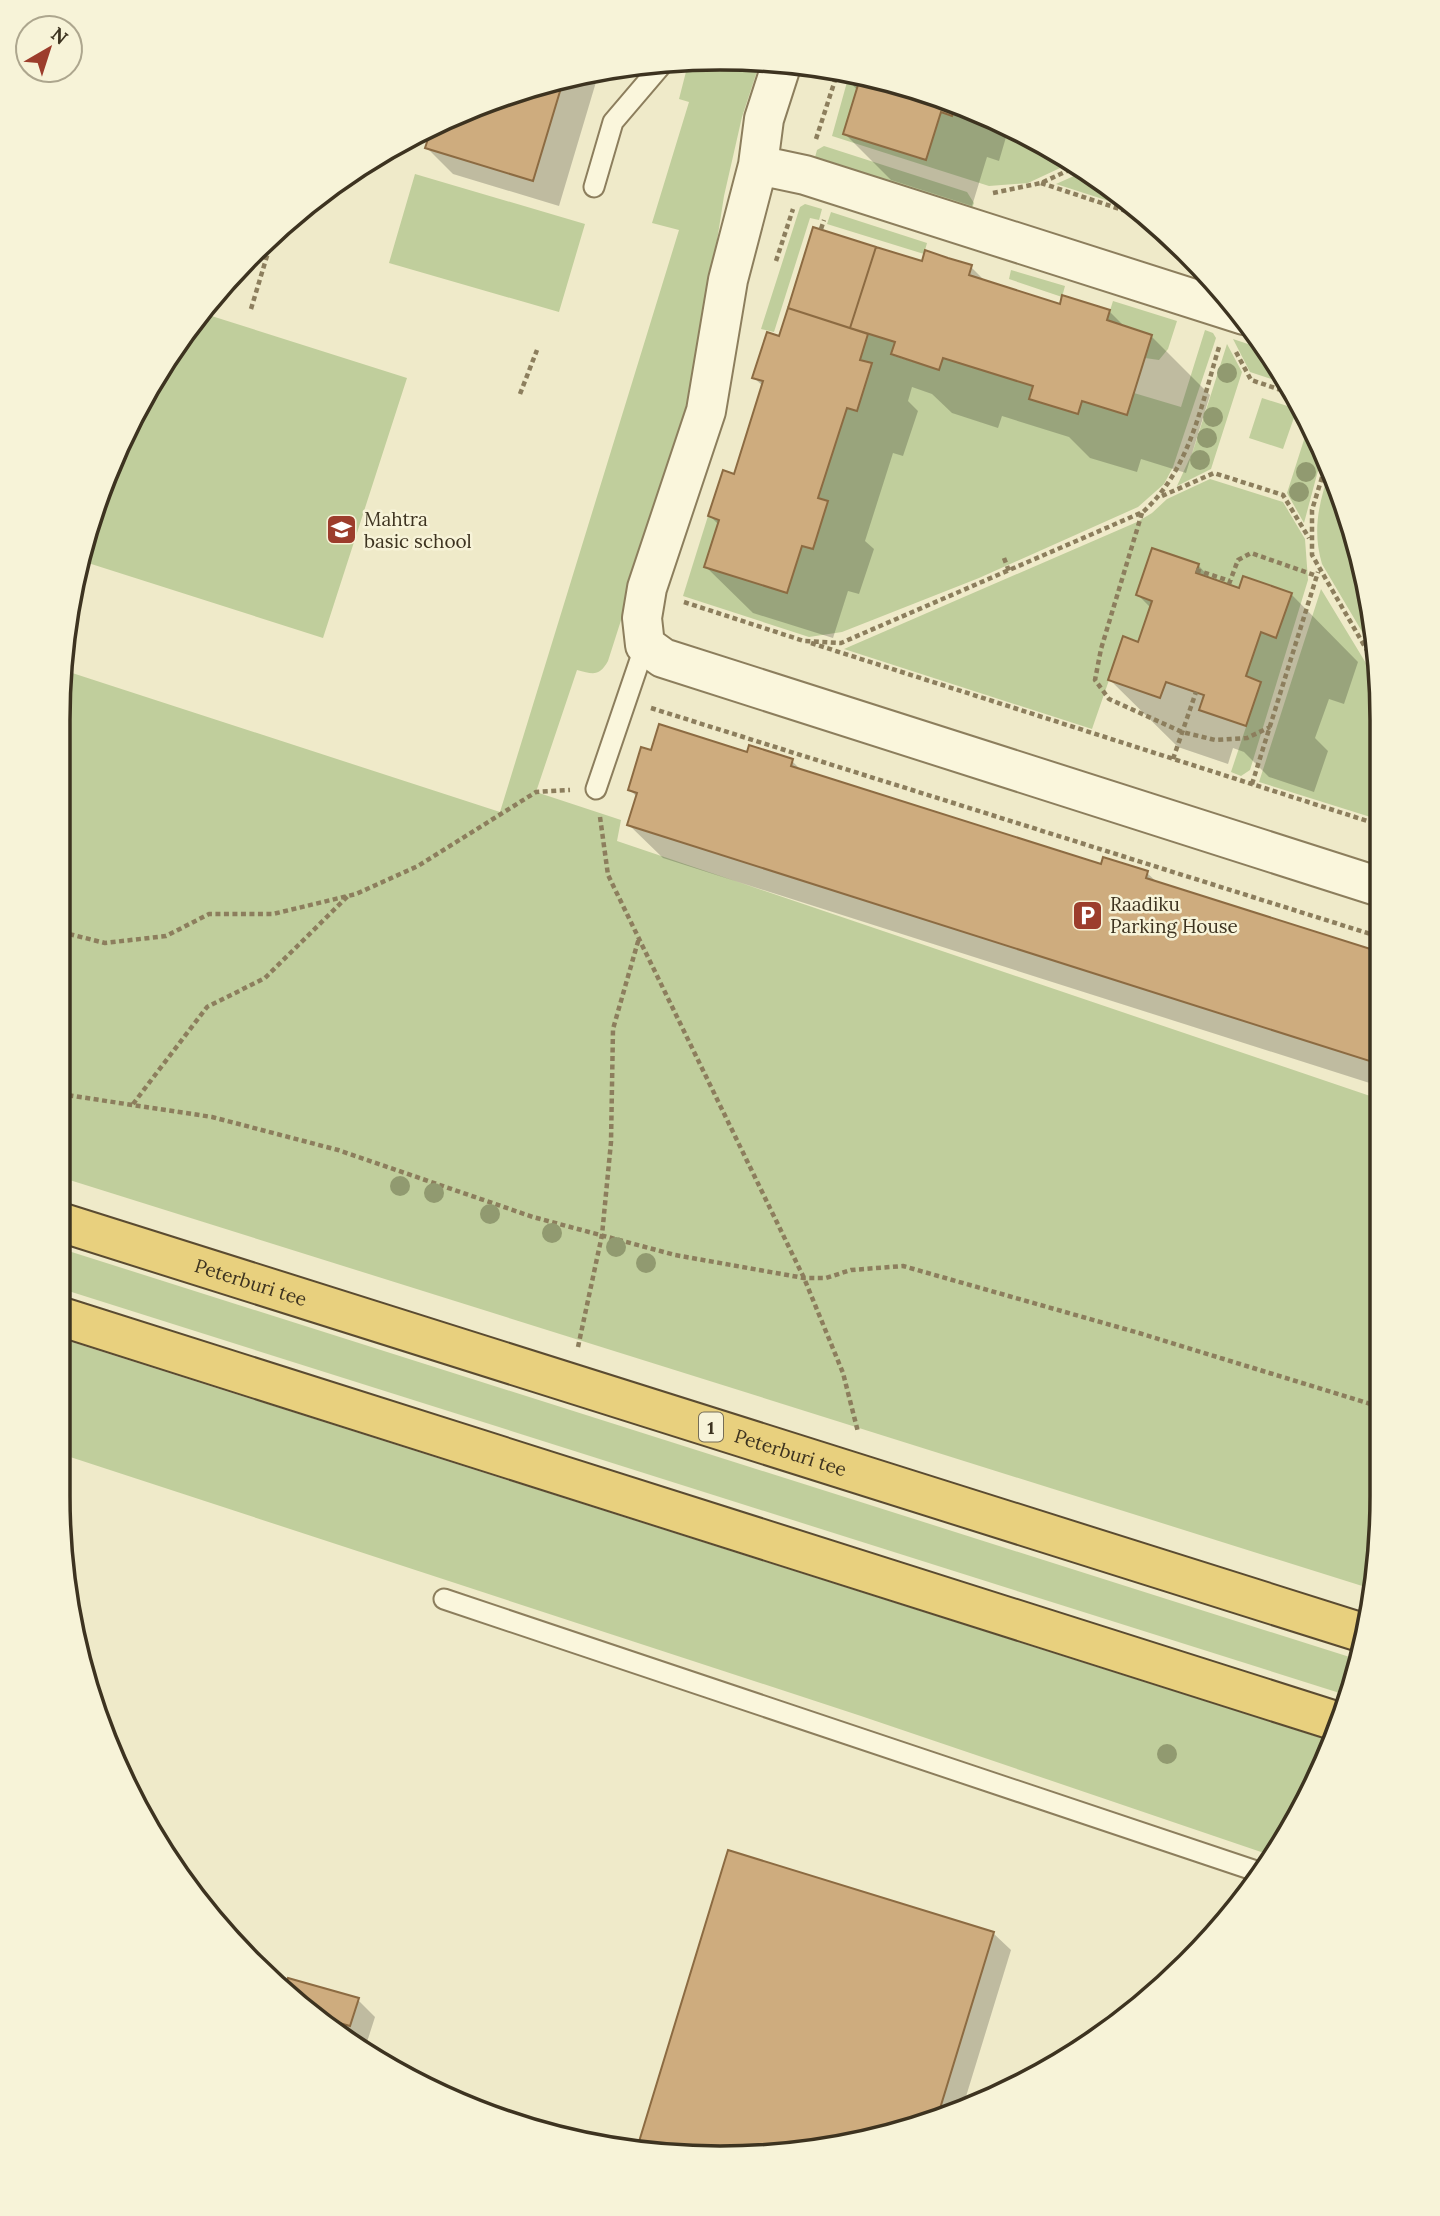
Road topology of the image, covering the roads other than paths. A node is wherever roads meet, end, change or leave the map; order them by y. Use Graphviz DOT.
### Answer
graph roads {
  1 [pos="779,73"];
  2 [pos="654,74"];
  3 [pos="758,165"];
  4 [pos="594,187"];
  5 [pos="1233,336"];
  6 [pos="654,651"];
  7 [pos="596,789"];
  8 [pos="1370,884"];
  9 [pos="70,1225"];
  10 [pos="70,1319"];
  11 [pos="444,1599"];
  12 [pos="1356,1631"];
  13 [pos="1330,1720"];
  14 [pos="1251,1869"];
  1 -- 3 [label="street"];
  2 -- 4 [label="lane"];
  3 -- 5 [label="street"];
  3 -- 6 [label="street"];
  6 -- 7 [label="lane"];
  6 -- 8 [label="street"];
  9 -- 12 [label="highway, Peterburi tee / 1"];
  10 -- 13 [label="highway"];
  11 -- 14 [label="lane"];
}
